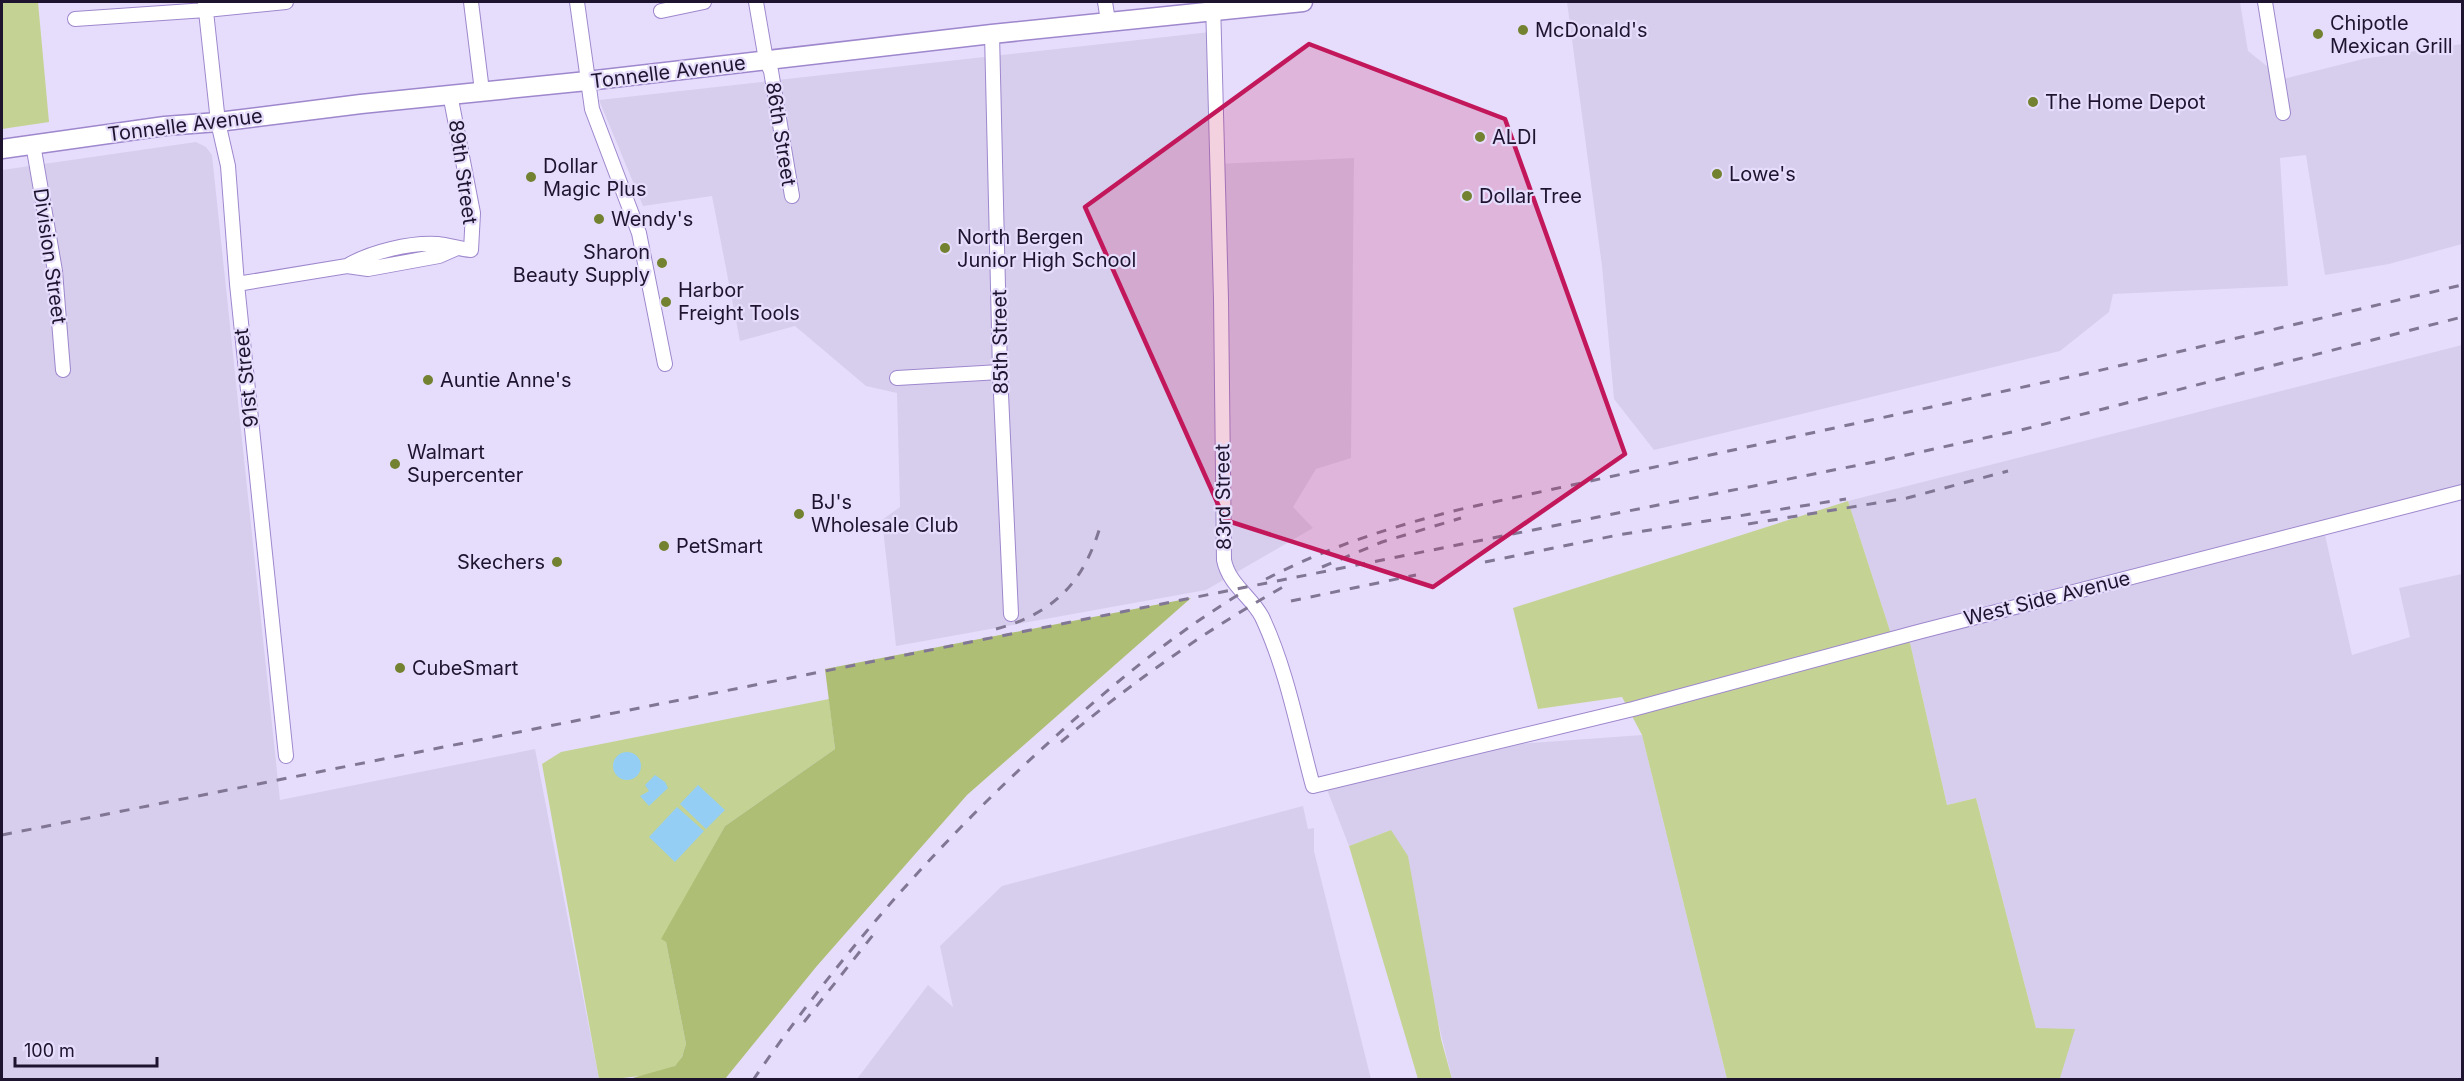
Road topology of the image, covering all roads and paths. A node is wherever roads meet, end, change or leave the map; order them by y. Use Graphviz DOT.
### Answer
graph roads {
  1 [pos="286,2"];
  2 [pos="471,2"];
  3 [pos="577,2"];
  4 [pos="704,2"];
  5 [pos="756,2"];
  6 [pos="1105,2"];
  7 [pos="1303,2"];
  8 [pos="2265,2"];
  9 [pos="206,6"];
  10 [pos="1214,7"];
  11 [pos="661,11"];
  12 [pos="75,19"];
  13 [pos="1108,21"];
  14 [pos="992,34"];
  15 [pos="766,60"];
  16 [pos="587,81"];
  17 [pos="482,92"];
  18 [pos="450,94"];
  19 [pos="2283,112"];
  20 [pos="218,122"];
  21 [pos="33,144"];
  22 [pos="2,149"];
  23 [pos="792,196"];
  24 [pos="237,284"];
  25 [pos="665,364"];
  26 [pos="63,370"];
  27 [pos="1000,372"];
  28 [pos="897,378"];
  29 [pos="2463,492"];
  30 [pos="1011,614"];
  31 [pos="1634,709"];
  32 [pos="286,756"];
  1 -- 9 [label="street"];
  2 -- 17 [label="street"];
  3 -- 16 [label="street"];
  4 -- 11 [label="street"];
  5 -- 15 [label="street, 86th Street"];
  6 -- 13 [label="street"];
  7 -- 10 [label="main road, Tonnelle Avenue"];
  8 -- 19 [label="street"];
  9 -- 12 [label="street"];
  9 -- 20 [label="street, 91st Street"];
  10 -- 13 [label="main road, Tonnelle Avenue"];
  10 -- 31 [label="street, 83rd Street"];
  13 -- 14 [label="main road, Tonnelle Avenue"];
  14 -- 15 [label="main road, Tonnelle Avenue"];
  14 -- 27 [label="street, 85th Street"];
  15 -- 16 [label="main road, Tonnelle Avenue"];
  15 -- 23 [label="street, 86th Street"];
  16 -- 17 [label="main road, Tonnelle Avenue"];
  16 -- 25 [label="street"];
  17 -- 18 [label="main road, Tonnelle Avenue"];
  18 -- 20 [label="main road, Tonnelle Avenue"];
  18 -- 24 [label="street, 89th Street"];
  20 -- 21 [label="main road, Tonnelle Avenue"];
  20 -- 24 [label="street, 91st Street"];
  21 -- 22 [label="main road, Tonnelle Avenue"];
  21 -- 26 [label="street, Division Street"];
  24 -- 32 [label="street, 91st Street"];
  27 -- 28 [label="street"];
  27 -- 30 [label="street, 85th Street"];
  29 -- 31 [label="street, West Side Avenue"];
}
